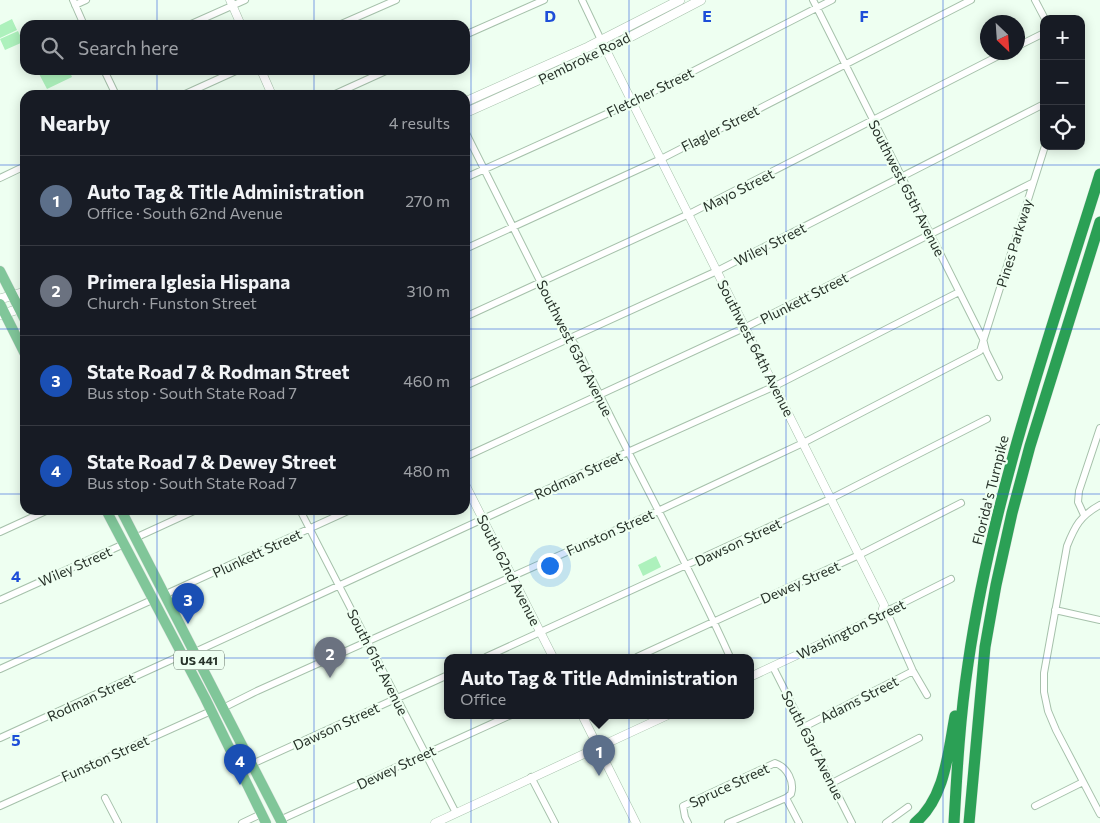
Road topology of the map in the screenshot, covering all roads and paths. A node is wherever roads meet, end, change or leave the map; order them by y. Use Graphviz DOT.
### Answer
graph roads {
  1 [pos="86,0"];
  2 [pos="245,0"];
  3 [pos="396,0"];
  4 [pos="544,0"];
  5 [pos="582,0"];
  6 [pos="680,0"];
  7 [pos="701,0"];
  8 [pos="813,0"];
  9 [pos="832,0"];
  10 [pos="971,0"];
  11 [pos="1035,0"];
  12 [pos="74,2"];
  13 [pos="231,3"];
  14 [pos="817,7"];
  15 [pos="1043,15"];
  16 [pos="82,20"];
  17 [pos="199,20"];
  18 [pos="239,20"];
  19 [pos="350,20"];
  20 [pos="470,34"];
  21 [pos="1040,35"];
  22 [pos="601,40"];
  23 [pos="1025,42"];
  24 [pos="606,50"];
  25 [pos="990,60"];
  26 [pos="845,64"];
  27 [pos="536,71"];
  28 [pos="106,75"];
  29 [pos="227,75"];
  30 [pos="263,75"];
  31 [pos="377,75"];
  32 [pos="114,90"];
  33 [pos="193,90"];
  34 [pos="270,90"];
  35 [pos="344,90"];
  36 [pos="470,100"];
  37 [pos="633,102"];
  38 [pos="470,105"];
  39 [pos="1042,105"];
  40 [pos="470,111"];
  41 [pos="873,120"];
  42 [pos="470,141"];
  43 [pos="1044,150"];
  44 [pos="661,159"];
  45 [pos="20,168"];
  46 [pos="484,170"];
  47 [pos="1100,174"];
  48 [pos="470,176"];
  49 [pos="902,176"];
  50 [pos="0,178"];
  51 [pos="1032,184"];
  52 [pos="689,214"];
  53 [pos="1100,222"];
  54 [pos="513,227"];
  55 [pos="930,234"];
  56 [pos="470,247"];
  57 [pos="0,271"];
  58 [pos="717,271"];
  59 [pos="541,282"];
  60 [pos="959,292"];
  61 [pos="20,294"];
  62 [pos="12,296"];
  63 [pos="0,299"];
  64 [pos="20,306"];
  65 [pos="20,308"];
  66 [pos="2,310"];
  67 [pos="470,315"];
  68 [pos="746,328"];
  69 [pos="570,339"];
  70 [pos="983,339"];
  71 [pos="20,344"];
  72 [pos="999,377"];
  73 [pos="470,384"];
  74 [pos="775,386"];
  75 [pos="598,394"];
  76 [pos="987,419"];
  77 [pos="1100,428"];
  78 [pos="803,443"];
  79 [pos="628,452"];
  80 [pos="470,455"];
  81 [pos="470,494"];
  82 [pos="830,499"];
  83 [pos="960,502"];
  84 [pos="1100,505"];
  85 [pos="658,511"];
  86 [pos="37,515"];
  87 [pos="108,515"];
  88 [pos="124,515"];
  89 [pos="185,515"];
  90 [pos="302,515"];
  91 [pos="339,515"];
  92 [pos="1084,515"];
  93 [pos="483,520"];
  94 [pos="309,529"];
  95 [pos="116,530"];
  96 [pos="0,532"];
  97 [pos="135,538"];
  98 [pos="124,544"];
  99 [pos="143,554"];
  100 [pos="860,556"];
  101 [pos="686,566"];
  102 [pos="512,576"];
  103 [pos="951,579"];
  104 [pos="339,586"];
  105 [pos="164,595"];
  106 [pos="0,600"];
  107 [pos="152,600"];
  108 [pos="1055,610"];
  109 [pos="882,612"];
  110 [pos="1100,620"];
  111 [pos="714,622"];
  112 [pos="540,632"];
  113 [pos="368,641"];
  114 [pos="195,652"];
  115 [pos="492,654"];
  116 [pos="551,654"];
  117 [pos="644,654"];
  118 [pos="729,654"];
  119 [pos="182,655"];
  120 [pos="968,664"];
  121 [pos="773,667"];
  122 [pos="0,668"];
  123 [pos="913,671"];
  124 [pos="754,675"];
  125 [pos="444,677"];
  126 [pos="927,694"];
  127 [pos="205,698"];
  128 [pos="397,698"];
  129 [pos="223,708"];
  130 [pos="211,711"];
  131 [pos="502,719"];
  132 [pos="584,719"];
  133 [pos="659,719"];
  134 [pos="232,726"];
  135 [pos="804,727"];
  136 [pos="0,738"];
  137 [pos="919,738"];
  138 [pos="597,746"];
  139 [pos="425,754"];
  140 [pos="252,764"];
  141 [pos="531,777"];
  142 [pos="1083,782"];
  143 [pos="832,783"];
  144 [pos="105,798"];
  145 [pos="786,798"];
  146 [pos="0,806"];
  147 [pos="1035,806"];
  148 [pos="908,807"];
  149 [pos="456,813"];
  150 [pos="1100,814"];
  151 [pos="264,818"];
  152 [pos="281,822"];
  153 [pos="116,823"];
  154 [pos="242,823"];
  155 [pos="435,823"];
  156 [pos="555,823"];
  157 [pos="636,823"];
  158 [pos="688,823"];
  159 [pos="728,823"];
  160 [pos="799,823"];
  161 [pos="852,823"];
  162 [pos="886,823"];
  163 [pos="915,823"];
  164 [pos="954,823"];
  165 [pos="969,823"];
  1 -- 12 [label="street"];
  2 -- 13 [label="street"];
  3 -- 19 [label="street"];
  4 -- 20 [label="street"];
  5 -- 22 [label="street, Southwest 64th Avenue"];
  6 -- 22 [label="main road, Pembroke Road"];
  7 -- 24 [label="main road, Pembroke Road"];
  8 -- 14 [label="street, Southwest 65th Avenue"];
  9 -- 14 [label="street, Fletcher Street"];
  10 -- 26 [label="street, Flagler Street"];
  11 -- 15 [label="street"];
  12 -- 16 [label="street"];
  13 -- 17 [label="street"];
  13 -- 18 [label="street"];
  14 -- 26 [label="street, Southwest 65th Avenue"];
  14 -- 37 [label="street, Fletcher Street"];
  21 -- 23 [label="street"];
  22 -- 24 [label="street, Southwest 64th Avenue"];
  22 -- 27 [label="main road, Pembroke Road"];
  24 -- 37 [label="street, Southwest 64th Avenue"];
  24 -- 40 [label="main road, Pembroke Road"];
  25 -- 41 [label="street, Mayo Street"];
  26 -- 41 [label="street, Southwest 65th Avenue"];
  26 -- 44 [label="street, Flagler Street"];
  27 -- 36 [label="main road, Pembroke Road"];
  27 -- 38 [label="main road"];
  28 -- 32 [label="street"];
  29 -- 33 [label="street"];
  30 -- 34 [label="street"];
  31 -- 35 [label="street"];
  37 -- 44 [label="street, Southwest 64th Avenue"];
  37 -- 46 [label="street, Fletcher Street"];
  39 -- 49 [label="street, Wiley Street"];
  41 -- 49 [label="street, Southwest 65th Avenue"];
  41 -- 52 [label="street, Mayo Street"];
  42 -- 46 [label="street, Southwest 63rd Avenue"];
  43 -- 51 [label="street, Pines Parkway"];
  44 -- 52 [label="street, Southwest 64th Avenue"];
  44 -- 54 [label="street, Flagler Street"];
  45 -- 50 [label="street"];
  46 -- 48 [label="street, Fletcher Street"];
  46 -- 54 [label="street, Southwest 63rd Avenue"];
  47 -- 120 [label="highway, Florida's Turnpike"];
  49 -- 55 [label="street, Southwest 65th Avenue"];
  49 -- 58 [label="street, Wiley Street"];
  51 -- 55 [label="street, Plunkett Street"];
  51 -- 70 [label="street, Pines Parkway"];
  52 -- 58 [label="street, Southwest 64th Avenue"];
  52 -- 59 [label="street, Mayo Street"];
  53 -- 165 [label="highway, Florida's Turnpike"];
  54 -- 56 [label="street, Flagler Street"];
  54 -- 59 [label="street, Southwest 63rd Avenue"];
  55 -- 60 [label="street, Southwest 65th Avenue"];
  55 -- 68 [label="street, Plunkett Street"];
  57 -- 62 [label="main road"];
  58 -- 68 [label="street, Southwest 64th Avenue"];
  58 -- 69 [label="street, Wiley Street"];
  59 -- 67 [label="street, Mayo Street"];
  59 -- 69 [label="street, Southwest 63rd Avenue"];
  60 -- 70 [label="street, Southwest 65th Avenue"];
  60 -- 74 [label="street, Rodman Street"];
  61 -- 62 [label="main road"];
  62 -- 63 [label="main road"];
  62 -- 64 [label="main road"];
  65 -- 66 [label="main road"];
  66 -- 71 [label="main road"];
  68 -- 74 [label="street, Southwest 64th Avenue"];
  68 -- 75 [label="street, Plunkett Street"];
  69 -- 73 [label="street, Wiley Street"];
  69 -- 75 [label="street, Southwest 63rd Avenue"];
  70 -- 72 [label="street, Southwest 65th Avenue"];
  70 -- 78 [label="street, Funston Street"];
  74 -- 78 [label="street, Southwest 64th Avenue"];
  74 -- 79 [label="street, Rodman Street"];
  75 -- 79 [label="street, Southwest 63rd Avenue"];
  75 -- 80 [label="street, Plunkett Street"];
  76 -- 82 [label="street, Dawson Street"];
  77 -- 92 [label="street"];
  78 -- 82 [label="street, Southwest 64th Avenue"];
  78 -- 85 [label="street, Funston Street"];
  79 -- 85 [label="street, Southwest 63rd Avenue"];
  79 -- 93 [label="street, Rodman Street"];
  81 -- 93 [label="street, South 62nd Avenue"];
  82 -- 100 [label="street, Southwest 64th Avenue"];
  82 -- 101 [label="street, Dawson Street"];
  83 -- 100 [label="street, Dewey Street"];
  84 -- 92 [label="street"];
  85 -- 101 [label="street, Southwest 63rd Avenue"];
  85 -- 102 [label="street, Funston Street"];
  86 -- 96 [label="street"];
  87 -- 95 [label="main road, US 441"];
  88 -- 97 [label="main road, US 441"];
  89 -- 97 [label="street"];
  90 -- 94 [label="street, South 61st Avenue"];
  91 -- 94 [label="street, Plunkett Street"];
  92 -- 108 [label="street"];
  93 -- 102 [label="street, South 62nd Avenue"];
  93 -- 104 [label="street, Rodman Street"];
  94 -- 104 [label="street, South 61st Avenue"];
  94 -- 105 [label="street, Plunkett Street"];
  95 -- 97 [label="main road"];
  95 -- 98 [label="main road, US 441"];
  97 -- 99 [label="main road, US 441"];
  98 -- 99 [label="main road"];
  98 -- 106 [label="street, Wiley Street"];
  98 -- 107 [label="main road, US 441"];
  99 -- 105 [label="main road, US 441"];
  100 -- 109 [label="street, Southwest 64th Avenue"];
  100 -- 111 [label="street, Dewey Street"];
  101 -- 111 [label="street"];
  101 -- 112 [label="street, Dawson Street"];
  102 -- 112 [label="street, South 62nd Avenue"];
  102 -- 113 [label="street, Funston Street"];
  103 -- 109 [label="street, Washington Street"];
  104 -- 113 [label="street, South 61st Avenue"];
  104 -- 114 [label="street, Rodman Street"];
  105 -- 114 [label="main road, US 441"];
  107 -- 119 [label="main road, US 441"];
  107 -- 122 [label="street"];
  108 -- 110 [label="street"];
  108 -- 142 [label="street"];
  109 -- 121 [label="street, Washington Street"];
  109 -- 123 [label="street, Southwest 64th Avenue"];
  111 -- 117 [label="street, Dewey Street"];
  111 -- 118 [label="street"];
  112 -- 115 [label="street, Dawson Street"];
  112 -- 116 [label="street, South 62nd Avenue"];
  113 -- 128 [label="street, South 61st Avenue"];
  113 -- 129 [label="street, Funston Street"];
  114 -- 129 [label="main road, US 441"];
  119 -- 127 [label="main road, US 441"];
  119 -- 136 [label="street, Rodman Street"];
  120 -- 163 [label="highway"];
  120 -- 164 [label="highway, Florida's Turnpike"];
  121 -- 124 [label="street, Washington Street"];
  121 -- 135 [label="street, South 63rd Avenue"];
  123 -- 126 [label="street, Southwest 64th Avenue"];
  123 -- 135 [label="street, Adams Street"];
  125 -- 128 [label="street, Dawson Street"];
  127 -- 129 [label="main road"];
  127 -- 130 [label="main road, US 441"];
  128 -- 139 [label="street, South 61st Avenue"];
  128 -- 140 [label="street, Dawson Street"];
  129 -- 134 [label="main road, US 441"];
  130 -- 134 [label="main road"];
  130 -- 146 [label="street, Funston Street"];
  130 -- 151 [label="main road, US 441"];
  131 -- 139 [label="street, Dewey Street"];
  132 -- 138 [label="street"];
  133 -- 138 [label="street"];
  134 -- 140 [label="main road, US 441"];
  135 -- 143 [label="street, South 63rd Avenue"];
  137 -- 143 [label="street"];
  138 -- 141 [label="street"];
  138 -- 157 [label="street"];
  139 -- 149 [label="street, South 61st Avenue"];
  139 -- 152 [label="street, Dewey Street"];
  140 -- 152 [label="main road, US 441"];
  141 -- 149 [label="street"];
  141 -- 156 [label="street"];
  142 -- 147 [label="street"];
  142 -- 150 [label="street"];
  143 -- 161 [label="street, South 63rd Avenue"];
  144 -- 153 [label="street"];
  145 -- 158 [label="street, Spruce Street"];
  145 -- 159 [label="street"];
  145 -- 160 [label="street"];
  148 -- 162 [label="street"];
  149 -- 155 [label="street"];
  151 -- 154 [label="street"];
}
